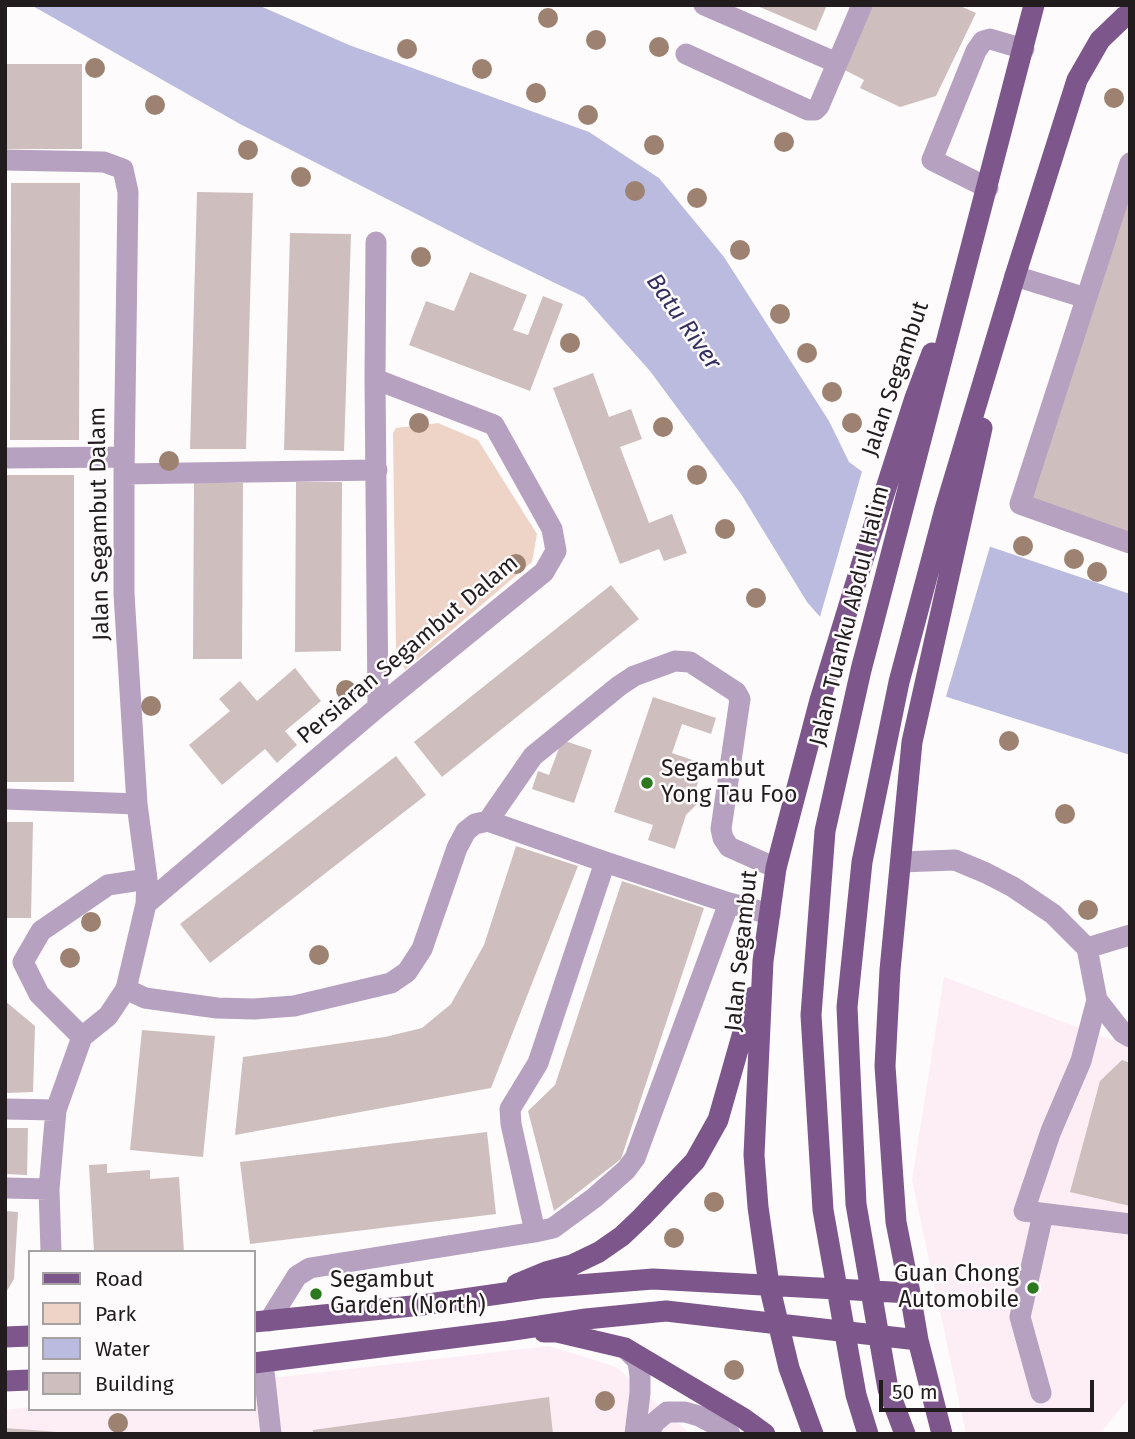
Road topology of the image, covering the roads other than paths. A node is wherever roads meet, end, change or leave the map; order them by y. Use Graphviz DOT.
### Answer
graph roads {
  1 [pos="704,5"];
  2 [pos="862,5"];
  3 [pos="1034,5"];
  4 [pos="1130,14"];
  5 [pos="1024,49"];
  6 [pos="685,54"];
  7 [pos="837,63"];
  8 [pos="5,160"];
  9 [pos="1130,163"];
  10 [pos="988,188"];
  11 [pos="976,233"];
  12 [pos="376,242"];
  13 [pos="1015,275"];
  14 [pos="1086,298"];
  15 [pos="1007,302"];
  16 [pos="375,379"];
  17 [pos="5,458"];
  18 [pos="124,465"];
  19 [pos="377,470"];
  20 [pos="1130,543"];
  21 [pos="379,707"];
  22 [pos="5,799"];
  23 [pos="137,804"];
  24 [pos="488,821"];
  25 [pos="605,862"];
  26 [pos="901,862"];
  27 [pos="776,868"];
  28 [pos="147,879"];
  29 [pos="729,903"];
  30 [pos="146,904"];
  31 [pos="770,914"];
  32 [pos="1130,935"];
  33 [pos="1087,948"];
  34 [pos="763,961"];
  35 [pos="14,962"];
  36 [pos="126,989"];
  37 [pos="1097,1000"];
  38 [pos="82,1037"];
  39 [pos="1130,1037"];
  40 [pos="5,1109"];
  41 [pos="56,1110"];
  42 [pos="5,1188"];
  43 [pos="49,1189"];
  44 [pos="1043,1213"];
  45 [pos="1130,1224"];
  46 [pos="535,1232"];
  47 [pos="51,1250"];
  48 [pos="769,1285"];
  49 [pos="910,1293"];
  50 [pos="486,1296"];
  51 [pos="261,1321"];
  52 [pos="778,1324"];
  53 [pos="507,1331"];
  54 [pos="28,1336"];
  55 [pos="5,1337"];
  56 [pos="918,1340"];
  57 [pos="625,1348"];
  58 [pos="258,1362"];
  59 [pos="28,1380"];
  60 [pos="5,1381"];
  61 [pos="1041,1393"];
  62 [pos="271,1434"];
  63 [pos="635,1434"];
  64 [pos="648,1434"];
  65 [pos="730,1434"];
  66 [pos="765,1434"];
  67 [pos="813,1434"];
  68 [pos="868,1434"];
  69 [pos="905,1434"];
  70 [pos="942,1434"];
  1 -- 7 [label="street"];
  2 -- 7 [label="street"];
  3 -- 5 [label="main road"];
  4 -- 13 [label="main road"];
  5 -- 10 [label="main road"];
  5 -- 10 [label="street"];
  6 -- 7 [label="street"];
  8 -- 18 [label="street, Jalan Segambut Dalam"];
  9 -- 14 [label="street"];
  10 -- 11 [label="main road"];
  11 -- 27 [label="main road, Jalan Segambut"];
  11 -- 68 [label="main road, Jalan Tuanku Abdul Halim"];
  12 -- 16 [label="street"];
  13 -- 14 [label="street"];
  13 -- 15 [label="main road"];
  14 -- 20 [label="street"];
  15 -- 26 [label="main road"];
  15 -- 69 [label="main road"];
  16 -- 19 [label="street"];
  16 -- 21 [label="street, Persiaran Segambut Dalam"];
  17 -- 18 [label="street"];
  18 -- 19 [label="street"];
  18 -- 23 [label="street, Jalan Segambut Dalam"];
  19 -- 21 [label="street"];
  21 -- 30 [label="street, Persiaran Segambut Dalam"];
  22 -- 23 [label="street"];
  23 -- 28 [label="street, Jalan Segambut Dalam"];
  24 -- 25 [label="street"];
  24 -- 27 [label="street"];
  24 -- 36 [label="street"];
  25 -- 29 [label="street"];
  25 -- 46 [label="street"];
  26 -- 33 [label="street"];
  26 -- 49 [label="main road"];
  27 -- 31 [label="main road, Jalan Segambut"];
  28 -- 30 [label="street, Jalan Segambut Dalam"];
  28 -- 35 [label="street"];
  29 -- 31 [label="street"];
  29 -- 46 [label="street"];
  30 -- 36 [label="street, Jalan Segambut Dalam"];
  31 -- 34 [label="main road, Jalan Segambut"];
  32 -- 33 [label="street"];
  33 -- 37 [label="street"];
  34 -- 48 [label="main road, Jalan Segambut"];
  34 -- 50 [label="main road"];
  35 -- 38 [label="street"];
  36 -- 38 [label="street, Jalan Segambut Dalam"];
  37 -- 39 [label="street"];
  37 -- 44 [label="street"];
  38 -- 41 [label="street"];
  40 -- 41 [label="street"];
  41 -- 43 [label="street"];
  42 -- 43 [label="street"];
  43 -- 47 [label="street"];
  44 -- 45 [label="street"];
  44 -- 61 [label="street"];
  46 -- 51 [label="street"];
  48 -- 49 [label="main road"];
  48 -- 50 [label="main road"];
  48 -- 52 [label="main road, Jalan Segambut"];
  49 -- 56 [label="main road"];
  50 -- 51 [label="main road"];
  52 -- 53 [label="main road"];
  52 -- 56 [label="main road"];
  52 -- 67 [label="main road, Jalan Segambut"];
  53 -- 57 [label="main road"];
  53 -- 58 [label="main road"];
  54 -- 55 [label="main road"];
  56 -- 70 [label="main road"];
  57 -- 63 [label="street"];
  57 -- 66 [label="main road"];
  58 -- 62 [label="street"];
  59 -- 60 [label="main road"];
  64 -- 65 [label="street"];
}
